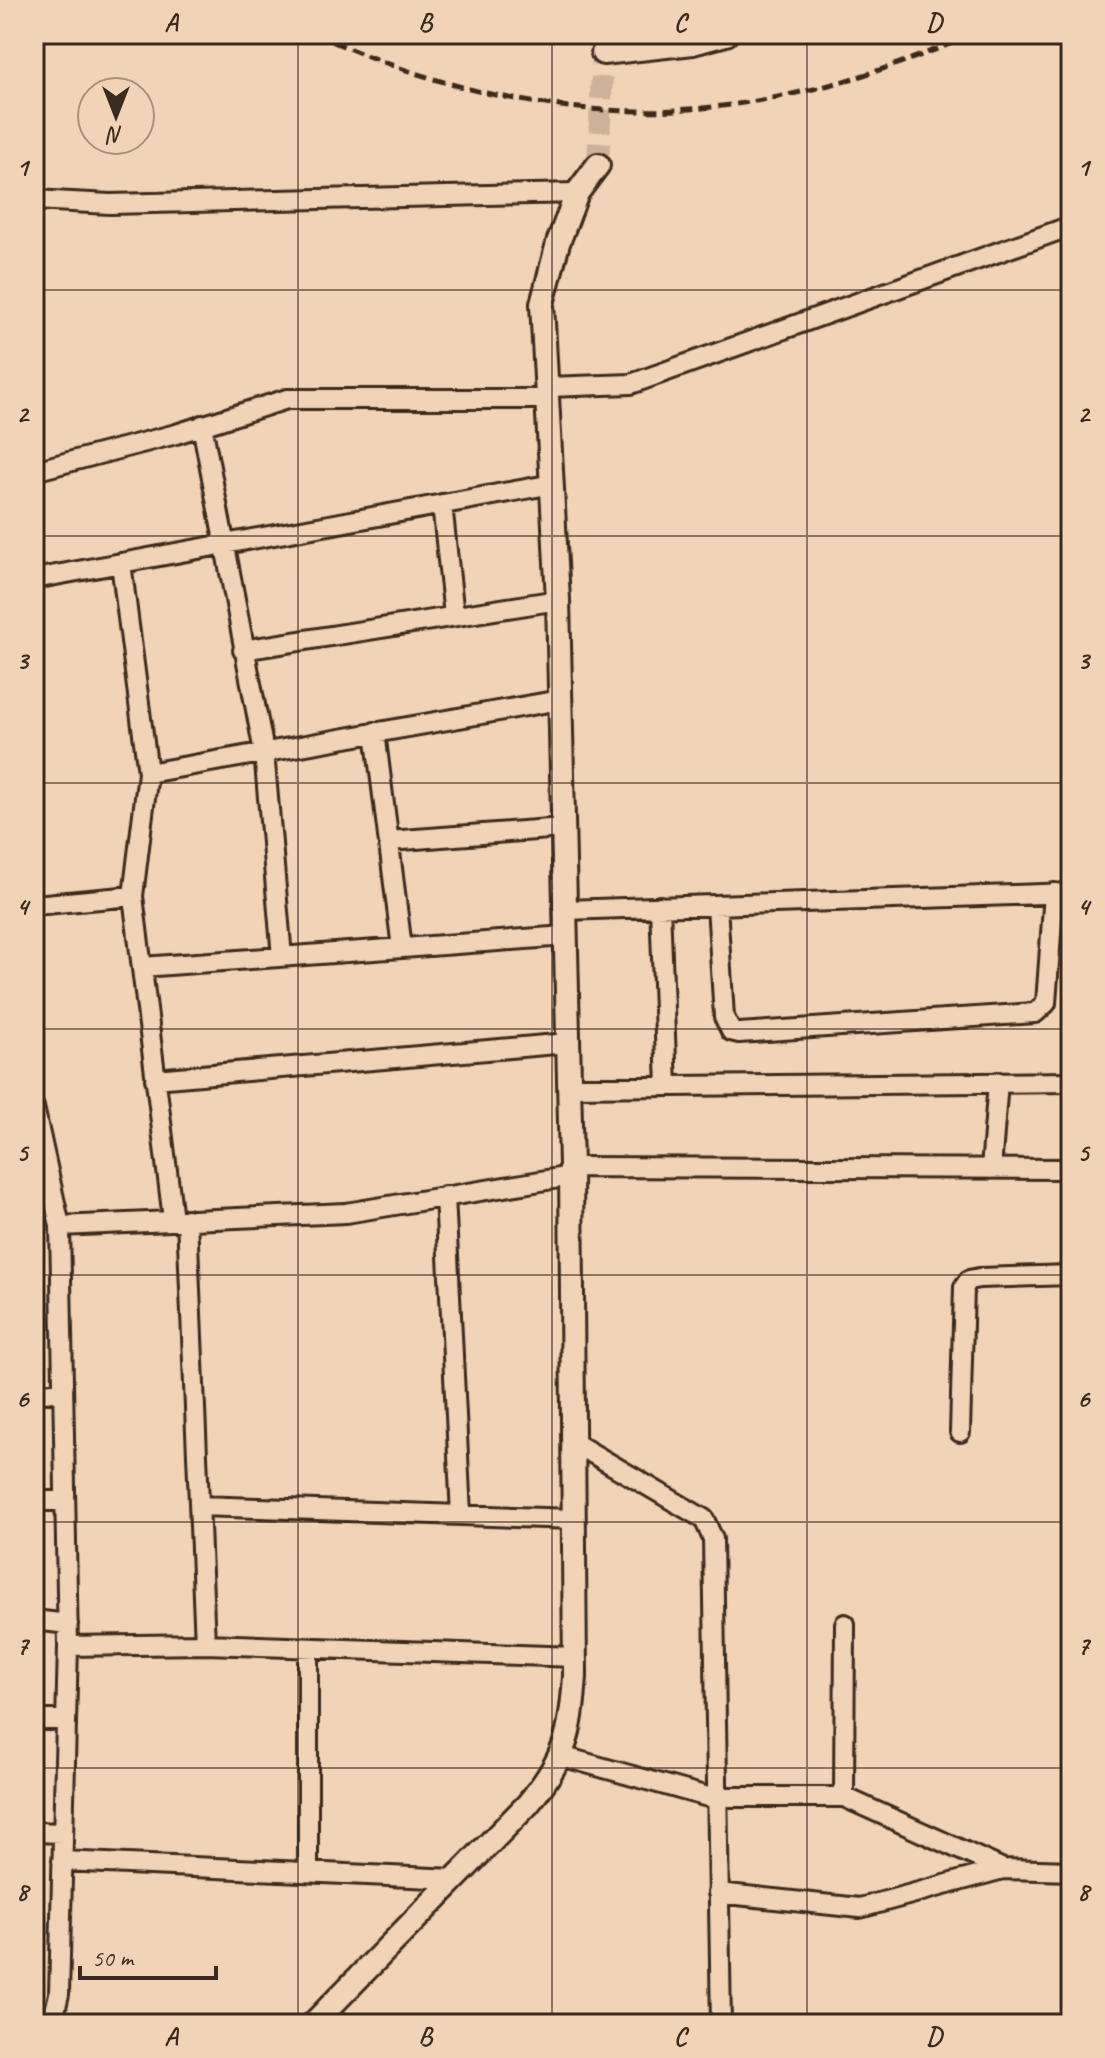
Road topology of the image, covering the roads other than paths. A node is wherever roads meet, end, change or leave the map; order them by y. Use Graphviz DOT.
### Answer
graph roads {
  1 [pos="726,34"];
  2 [pos="603,53"];
  3 [pos="598,165"];
  4 [pos="577,193"];
  5 [pos="34,200"];
  6 [pos="1071,226"];
  7 [pos="548,393"];
  8 [pos="202,425"];
  9 [pos="34,471"];
  10 [pos="553,484"];
  11 [pos="442,504"];
  12 [pos="222,544"];
  13 [pos="121,563"];
  14 [pos="34,579"];
  15 [pos="558,600"];
  16 [pos="454,616"];
  17 [pos="243,650"];
  18 [pos="560,700"];
  19 [pos="375,732"];
  20 [pos="264,752"];
  21 [pos="148,773"];
  22 [pos="563,828"];
  23 [pos="389,841"];
  24 [pos="1062,893"];
  25 [pos="133,896"];
  26 [pos="34,905"];
  27 [pos="717,905"];
  28 [pos="660,906"];
  29 [pos="565,910"];
  30 [pos="566,936"];
  31 [pos="402,948"];
  32 [pos="282,957"];
  33 [pos="142,967"];
  34 [pos="568,1043"];
  35 [pos="155,1079"];
  36 [pos="998,1082"];
  37 [pos="1071,1082"];
  38 [pos="667,1086"];
  39 [pos="569,1087"];
  40 [pos="34,1107"];
  41 [pos="991,1169"];
  42 [pos="1071,1169"];
  43 [pos="571,1172"];
  44 [pos="34,1194"];
  45 [pos="53,1195"];
  46 [pos="445,1196"];
  47 [pos="180,1219"];
  48 [pos="60,1226"];
  49 [pos="1071,1275"];
  50 [pos="63,1391"];
  51 [pos="34,1394"];
  52 [pos="960,1432"];
  53 [pos="573,1442"];
  54 [pos="34,1501"];
  55 [pos="65,1501"];
  56 [pos="200,1506"];
  57 [pos="461,1515"];
  58 [pos="574,1519"];
  59 [pos="34,1620"];
  60 [pos="68,1624"];
  61 [pos="845,1624"];
  62 [pos="205,1644"];
  63 [pos="68,1646"];
  64 [pos="308,1648"];
  65 [pos="575,1657"];
  66 [pos="34,1720"];
  67 [pos="66,1720"];
  68 [pos="561,1756"];
  69 [pos="844,1797"];
  70 [pos="716,1798"];
  71 [pos="34,1832"];
  72 [pos="63,1833"];
  73 [pos="62,1861"];
  74 [pos="1003,1869"];
  75 [pos="1071,1871"];
  76 [pos="308,1872"];
  77 [pos="455,1879"];
  78 [pos="718,1893"];
  79 [pos="52,2024"];
  80 [pos="313,2024"];
  81 [pos="721,2024"];
  1 -- 2 [label="street"];
  3 -- 4 [label="street"];
  4 -- 5 [label="street"];
  4 -- 7 [label="street"];
  6 -- 7 [label="street"];
  7 -- 8 [label="street"];
  7 -- 10 [label="street"];
  8 -- 9 [label="street"];
  8 -- 12 [label="street"];
  10 -- 11 [label="street"];
  10 -- 15 [label="street"];
  11 -- 12 [label="street"];
  11 -- 16 [label="street"];
  12 -- 13 [label="street"];
  12 -- 17 [label="street"];
  13 -- 14 [label="street"];
  13 -- 21 [label="street"];
  15 -- 16 [label="street"];
  15 -- 18 [label="street"];
  16 -- 17 [label="street"];
  17 -- 20 [label="street"];
  18 -- 19 [label="street"];
  18 -- 22 [label="street"];
  19 -- 20 [label="street"];
  19 -- 23 [label="street"];
  20 -- 21 [label="street"];
  20 -- 32 [label="street"];
  21 -- 25 [label="street"];
  22 -- 23 [label="street"];
  22 -- 29 [label="street"];
  23 -- 31 [label="street"];
  24 -- 27 [label="street"];
  24 -- 27 [label="street"];
  25 -- 26 [label="street"];
  25 -- 33 [label="street"];
  27 -- 28 [label="street"];
  28 -- 29 [label="street"];
  28 -- 38 [label="street"];
  29 -- 30 [label="street"];
  30 -- 31 [label="street"];
  30 -- 34 [label="street"];
  31 -- 32 [label="street"];
  32 -- 33 [label="street"];
  33 -- 35 [label="street"];
  34 -- 35 [label="street"];
  34 -- 39 [label="street"];
  35 -- 47 [label="street"];
  36 -- 37 [label="street"];
  36 -- 38 [label="street"];
  36 -- 41 [label="street"];
  38 -- 39 [label="street"];
  39 -- 43 [label="street"];
  40 -- 45 [label="street"];
  41 -- 42 [label="street"];
  41 -- 43 [label="street"];
  43 -- 46 [label="street"];
  43 -- 53 [label="street"];
  44 -- 45 [label="street"];
  45 -- 48 [label="street"];
  46 -- 47 [label="street"];
  46 -- 57 [label="street"];
  47 -- 48 [label="street"];
  47 -- 56 [label="street"];
  48 -- 50 [label="street"];
  49 -- 52 [label="street"];
  50 -- 51 [label="street"];
  50 -- 55 [label="street"];
  53 -- 58 [label="street"];
  53 -- 70 [label="street"];
  54 -- 55 [label="street"];
  55 -- 60 [label="street"];
  56 -- 57 [label="street"];
  56 -- 62 [label="street"];
  57 -- 58 [label="street"];
  58 -- 65 [label="street"];
  59 -- 60 [label="street"];
  60 -- 63 [label="street"];
  61 -- 69 [label="street"];
  62 -- 63 [label="street"];
  62 -- 64 [label="street"];
  63 -- 67 [label="street"];
  64 -- 65 [label="street"];
  64 -- 76 [label="street"];
  65 -- 68 [label="street"];
  66 -- 67 [label="street"];
  67 -- 72 [label="street"];
  68 -- 70 [label="street"];
  68 -- 77 [label="street"];
  69 -- 70 [label="street"];
  69 -- 74 [label="street"];
  70 -- 78 [label="street"];
  71 -- 72 [label="street"];
  72 -- 73 [label="street"];
  73 -- 76 [label="street"];
  73 -- 79 [label="street"];
  74 -- 75 [label="street"];
  74 -- 78 [label="street"];
  76 -- 77 [label="street"];
  77 -- 80 [label="street"];
  78 -- 81 [label="street"];
}
